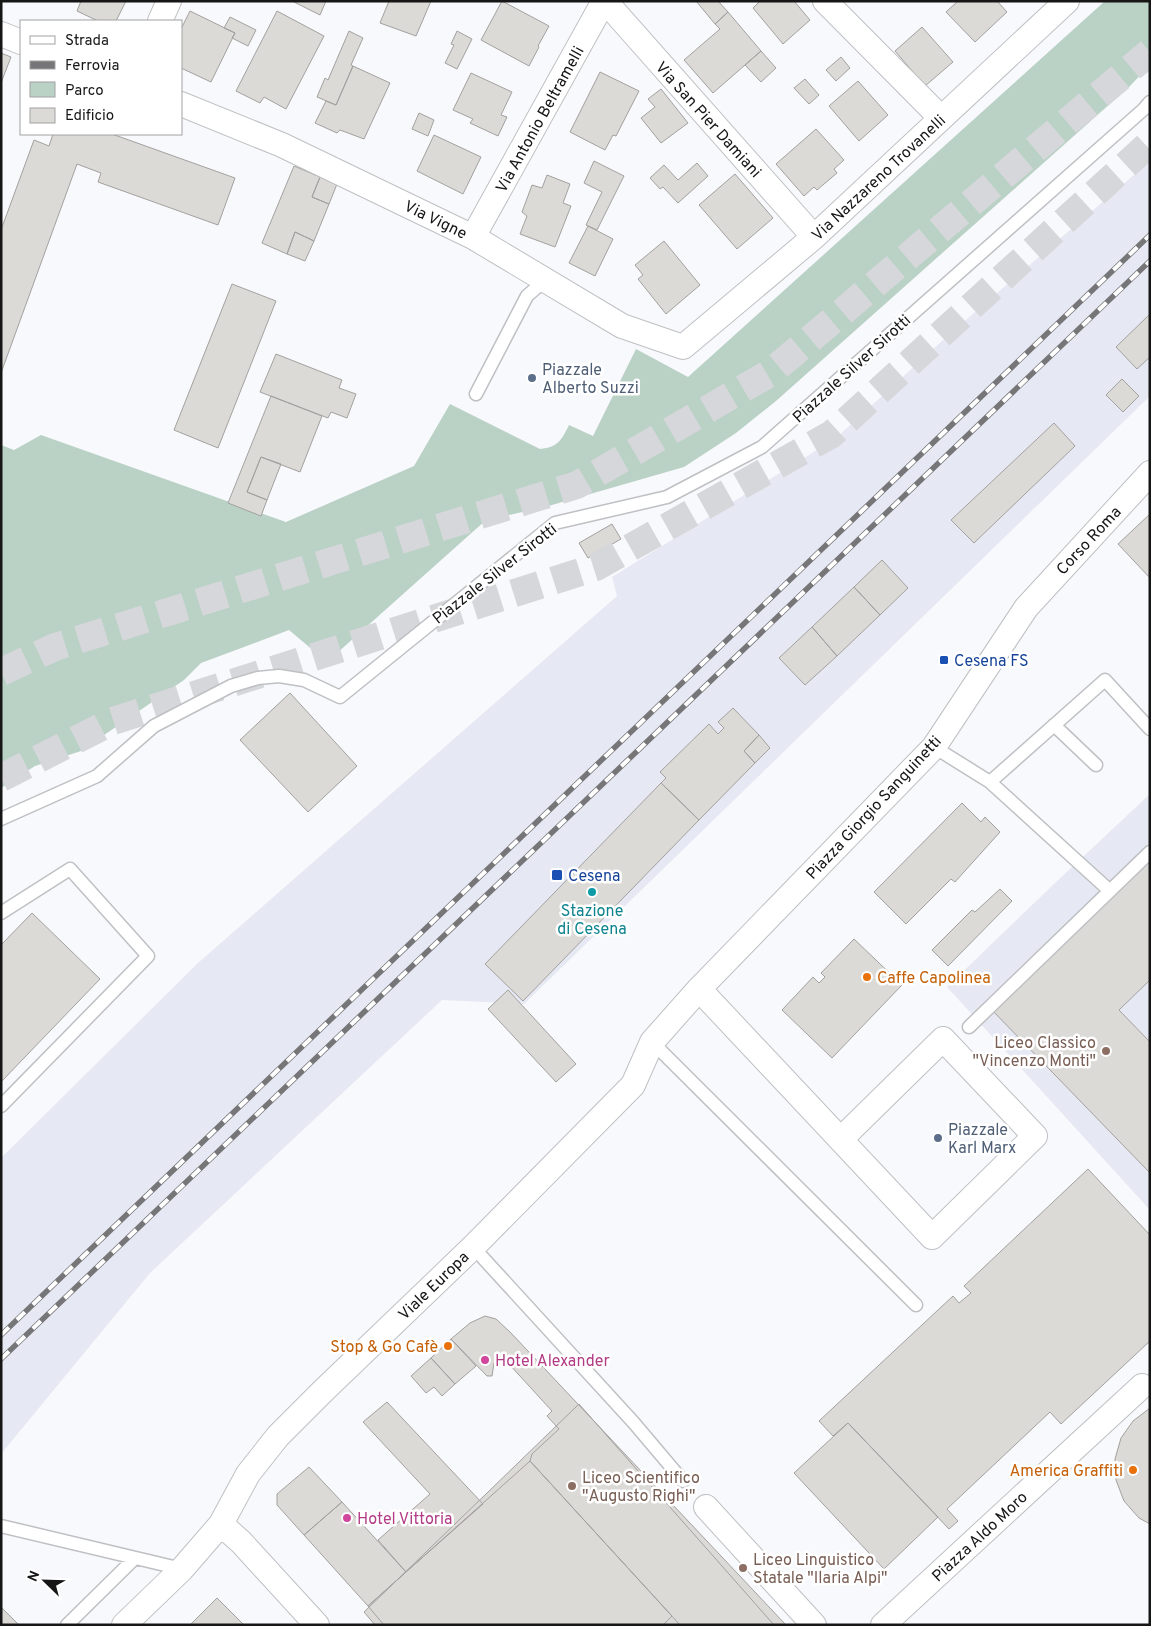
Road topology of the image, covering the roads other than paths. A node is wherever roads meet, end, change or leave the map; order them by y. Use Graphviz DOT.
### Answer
graph roads {
  1 [pos="169,1"];
  2 [pos="604,1"];
  3 [pos="825,1"];
  4 [pos="1067,1"];
  5 [pos="160,20"];
  6 [pos="1,34"];
  7 [pos="20,42"];
  8 [pos="1150,102"];
  9 [pos="182,104"];
  10 [pos="941,118"];
  11 [pos="473,237"];
  12 [pos="814,237"];
  13 [pos="544,280"];
  14 [pos="683,347"];
  15 [pos="476,394"];
  16 [pos="1150,473"];
  17 [pos="1026,608"];
  18 [pos="1054,725"];
  19 [pos="1150,730"];
  20 [pos="934,747"];
  21 [pos="1096,765"];
  22 [pos="990,782"];
  23 [pos="1,819"];
  24 [pos="1150,852"];
  25 [pos="1110,891"];
  26 [pos="1,913"];
  27 [pos="699,988"];
  28 [pos="969,1027"];
  29 [pos="652,1042"];
  30 [pos="1,1106"];
  31 [pos="841,1140"];
  32 [pos="473,1247"];
  33 [pos="916,1305"];
  34 [pos="1142,1386"];
  35 [pos="683,1481"];
  36 [pos="706,1507"];
  37 [pos="221,1524"];
  38 [pos="1,1526"];
  39 [pos="135,1558"];
  40 [pos="182,1569"];
  41 [pos="67,1625"];
  42 [pos="124,1625"];
  43 [pos="317,1625"];
  44 [pos="814,1625"];
  45 [pos="883,1625"];
  1 -- 5 [label="street"];
  2 -- 11 [label="street, Via Antonio Beltramelli"];
  2 -- 12 [label="street, Via San Pier Damiani"];
  3 -- 10 [label="street"];
  4 -- 10 [label="street, Via Nazzareno Trovanelli"];
  6 -- 7 [label="street"];
  8 -- 23 [label="lane, Piazzale Silver Sirotti"];
  9 -- 11 [label="street, Via Vigne"];
  10 -- 12 [label="street, Via Nazzareno Trovanelli"];
  11 -- 13 [label="street, Via Vigne"];
  12 -- 14 [label="street, Via Nazzareno Trovanelli"];
  13 -- 14 [label="street, Via Vigne"];
  13 -- 15 [label="lane"];
  16 -- 17 [label="street, Corso Roma"];
  17 -- 20 [label="street, Piazza Giorgio Sanguinetti"];
  18 -- 19 [label="lane"];
  18 -- 21 [label="lane"];
  18 -- 22 [label="lane"];
  20 -- 22 [label="lane"];
  20 -- 27 [label="street, Piazza Giorgio Sanguinetti"];
  22 -- 25 [label="lane"];
  24 -- 25 [label="lane"];
  25 -- 28 [label="lane"];
  26 -- 30 [label="lane"];
  27 -- 29 [label="street, Viale Europa"];
  27 -- 31 [label="street"];
  29 -- 32 [label="street, Viale Europa"];
  29 -- 33 [label="lane"];
  31 -- 31 [label="street"];
  32 -- 35 [label="lane"];
  32 -- 37 [label="street, Viale Europa"];
  34 -- 45 [label="street, Piazza Aldo Moro"];
  36 -- 44 [label="street"];
  37 -- 40 [label="street, Viale Europa"];
  37 -- 43 [label="street"];
  38 -- 39 [label="lane"];
  39 -- 40 [label="lane"];
  39 -- 41 [label="lane"];
  40 -- 42 [label="street, Viale Europa"];
}
